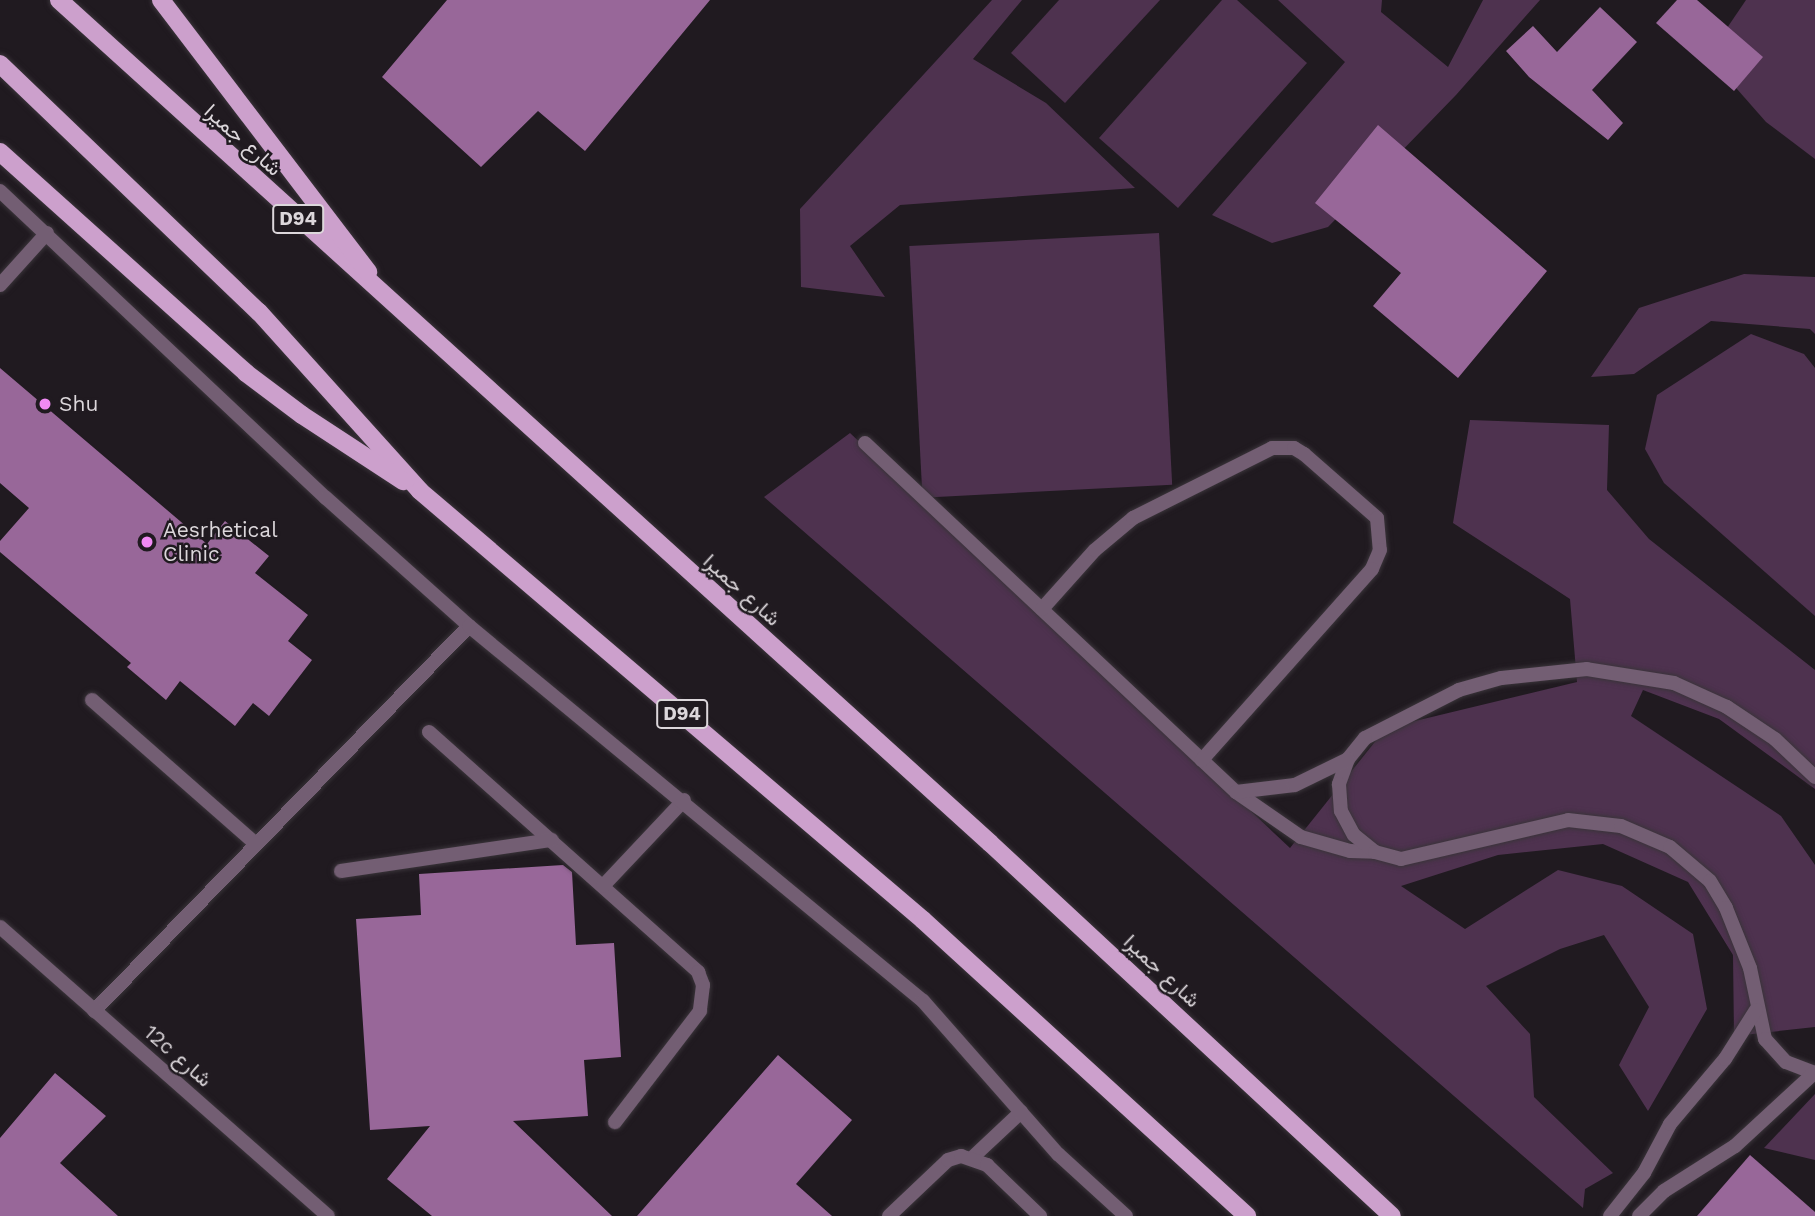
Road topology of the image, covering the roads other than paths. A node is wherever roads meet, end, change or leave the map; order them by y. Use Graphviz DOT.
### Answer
graph roads {
  1 [pos="59,0"];
  2 [pos="161,0"];
  3 [pos="0,64"];
  4 [pos="0,152"];
  5 [pos="0,191"];
  6 [pos="47,233"];
  7 [pos="0,285"];
  8 [pos="390,303"];
  9 [pos="865,443"];
  10 [pos="420,491"];
  11 [pos="1042,609"];
  12 [pos="469,626"];
  13 [pos="92,700"];
  14 [pos="429,732"];
  15 [pos="1348,759"];
  16 [pos="1202,760"];
  17 [pos="1815,777"];
  18 [pos="1236,792"];
  19 [pos="684,800"];
  20 [pos="552,840"];
  21 [pos="256,844"];
  22 [pos="1375,852"];
  23 [pos="341,871"];
  24 [pos="603,886"];
  25 [pos="0,928"];
  26 [pos="1756,1010"];
  27 [pos="94,1011"];
  28 [pos="1815,1073"];
  29 [pos="1021,1112"];
  30 [pos="615,1122"];
  31 [pos="974,1157"];
  32 [pos="1644,1173"];
  33 [pos="1664,1191"];
  34 [pos="328,1216"];
  35 [pos="890,1216"];
  36 [pos="1040,1216"];
  37 [pos="1126,1216"];
  38 [pos="1247,1216"];
  39 [pos="1392,1216"];
  40 [pos="1610,1216"];
  41 [pos="1639,1216"];
  1 -- 8 [label="main road, شارع جميرا / D94"];
  2 -- 8 [label="main road"];
  3 -- 10 [label="main road, D94"];
  4 -- 10 [label="main road"];
  5 -- 6 [label="street"];
  6 -- 7 [label="street"];
  6 -- 12 [label="street"];
  8 -- 39 [label="main road, شارع جميرا / D94"];
  9 -- 11 [label="street"];
  10 -- 38 [label="main road, D94"];
  11 -- 16 [label="street"];
  11 -- 16 [label="street"];
  12 -- 19 [label="street"];
  12 -- 21 [label="street"];
  13 -- 21 [label="street"];
  14 -- 20 [label="street"];
  15 -- 17 [label="street"];
  15 -- 18 [label="street"];
  15 -- 22 [label="street"];
  16 -- 18 [label="street"];
  18 -- 22 [label="street"];
  19 -- 24 [label="street"];
  19 -- 29 [label="street"];
  20 -- 23 [label="street"];
  20 -- 24 [label="street"];
  21 -- 27 [label="street"];
  22 -- 26 [label="street"];
  24 -- 30 [label="street"];
  25 -- 27 [label="street, 12c شارع"];
  26 -- 28 [label="street"];
  26 -- 32 [label="street"];
  27 -- 34 [label="street, 12c شارع"];
  28 -- 33 [label="street"];
  29 -- 31 [label="street"];
  29 -- 37 [label="street"];
  31 -- 35 [label="street"];
  31 -- 36 [label="street"];
  32 -- 33 [label="street"];
  32 -- 40 [label="street"];
  33 -- 41 [label="street"];
}
